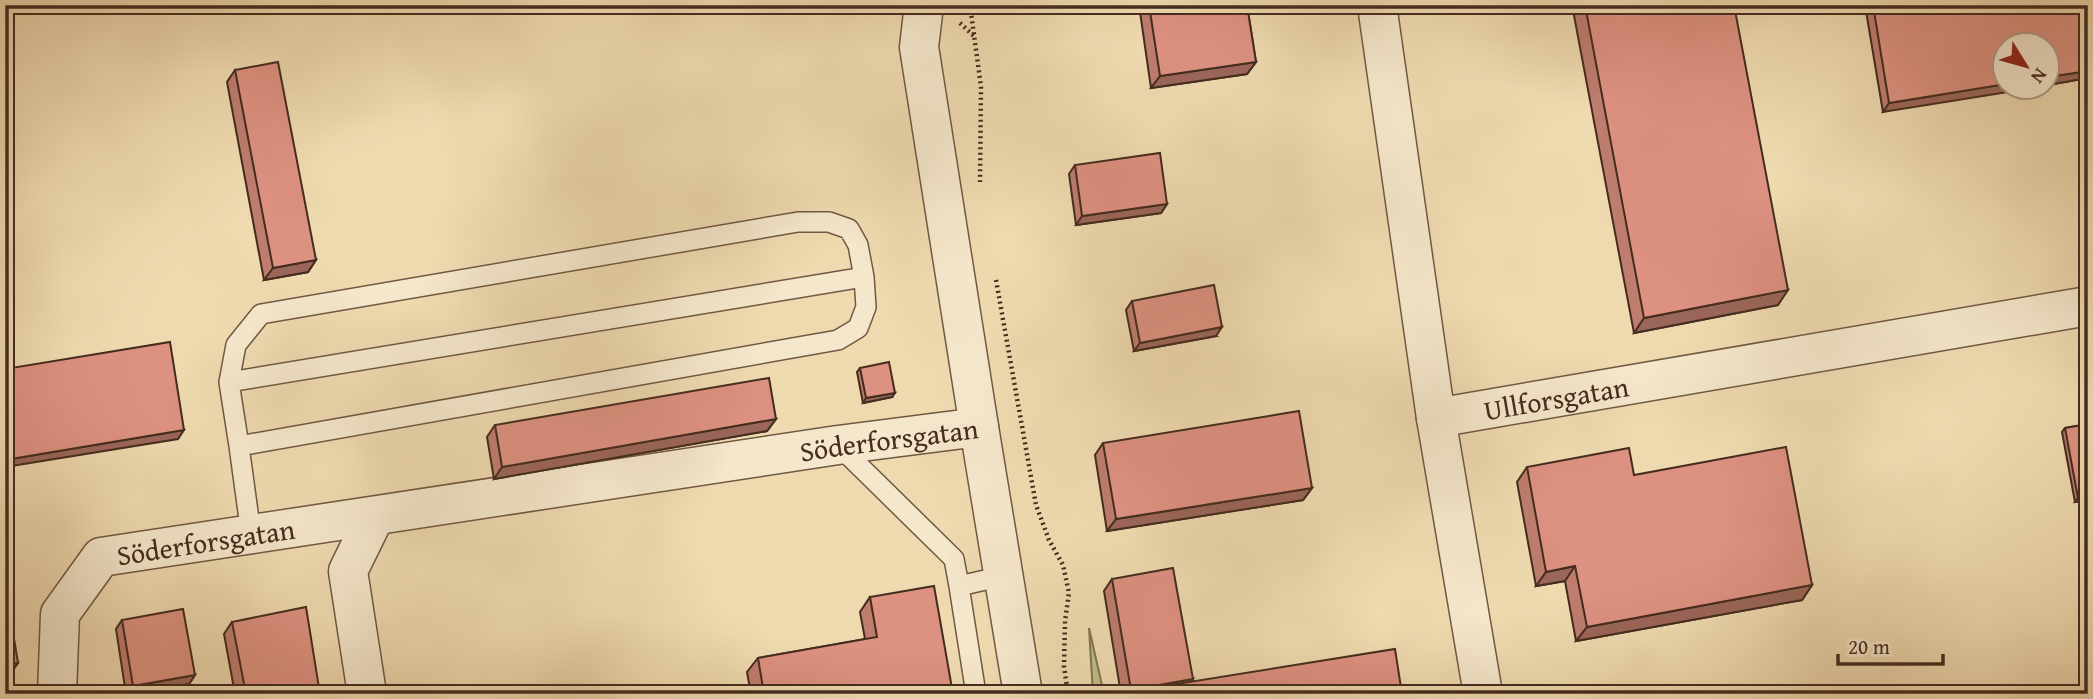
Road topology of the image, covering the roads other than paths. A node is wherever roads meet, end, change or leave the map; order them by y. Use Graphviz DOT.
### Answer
graph roads {
  1 [pos="925,5"];
  2 [pos="1377,5"];
  3 [pos="864,278"];
  4 [pos="2088,306"];
  5 [pos="229,382"];
  6 [pos="1436,418"];
  7 [pos="979,427"];
  8 [pos="838,445"];
  9 [pos="239,446"];
  10 [pos="376,516"];
  11 [pos="251,534"];
  12 [pos="1003,576"];
  13 [pos="959,586"];
  14 [pos="57,694"];
  15 [pos="367,694"];
  16 [pos="976,694"];
  17 [pos="1023,694"];
  18 [pos="1483,694"];
  1 -- 7 [label="street, Söderforsgatan"];
  2 -- 6 [label="street"];
  3 -- 5 [label="lane"];
  3 -- 5 [label="lane"];
  3 -- 9 [label="lane"];
  4 -- 6 [label="street, Ullforsgatan"];
  5 -- 9 [label="lane"];
  6 -- 18 [label="street"];
  7 -- 8 [label="street, Söderforsgatan"];
  7 -- 12 [label="street"];
  8 -- 10 [label="street, Söderforsgatan"];
  8 -- 13 [label="lane"];
  9 -- 11 [label="lane"];
  10 -- 11 [label="street, Söderforsgatan"];
  10 -- 15 [label="street"];
  11 -- 14 [label="street, Söderforsgatan"];
  12 -- 13 [label="lane"];
  12 -- 17 [label="street"];
  13 -- 16 [label="lane"];
}
